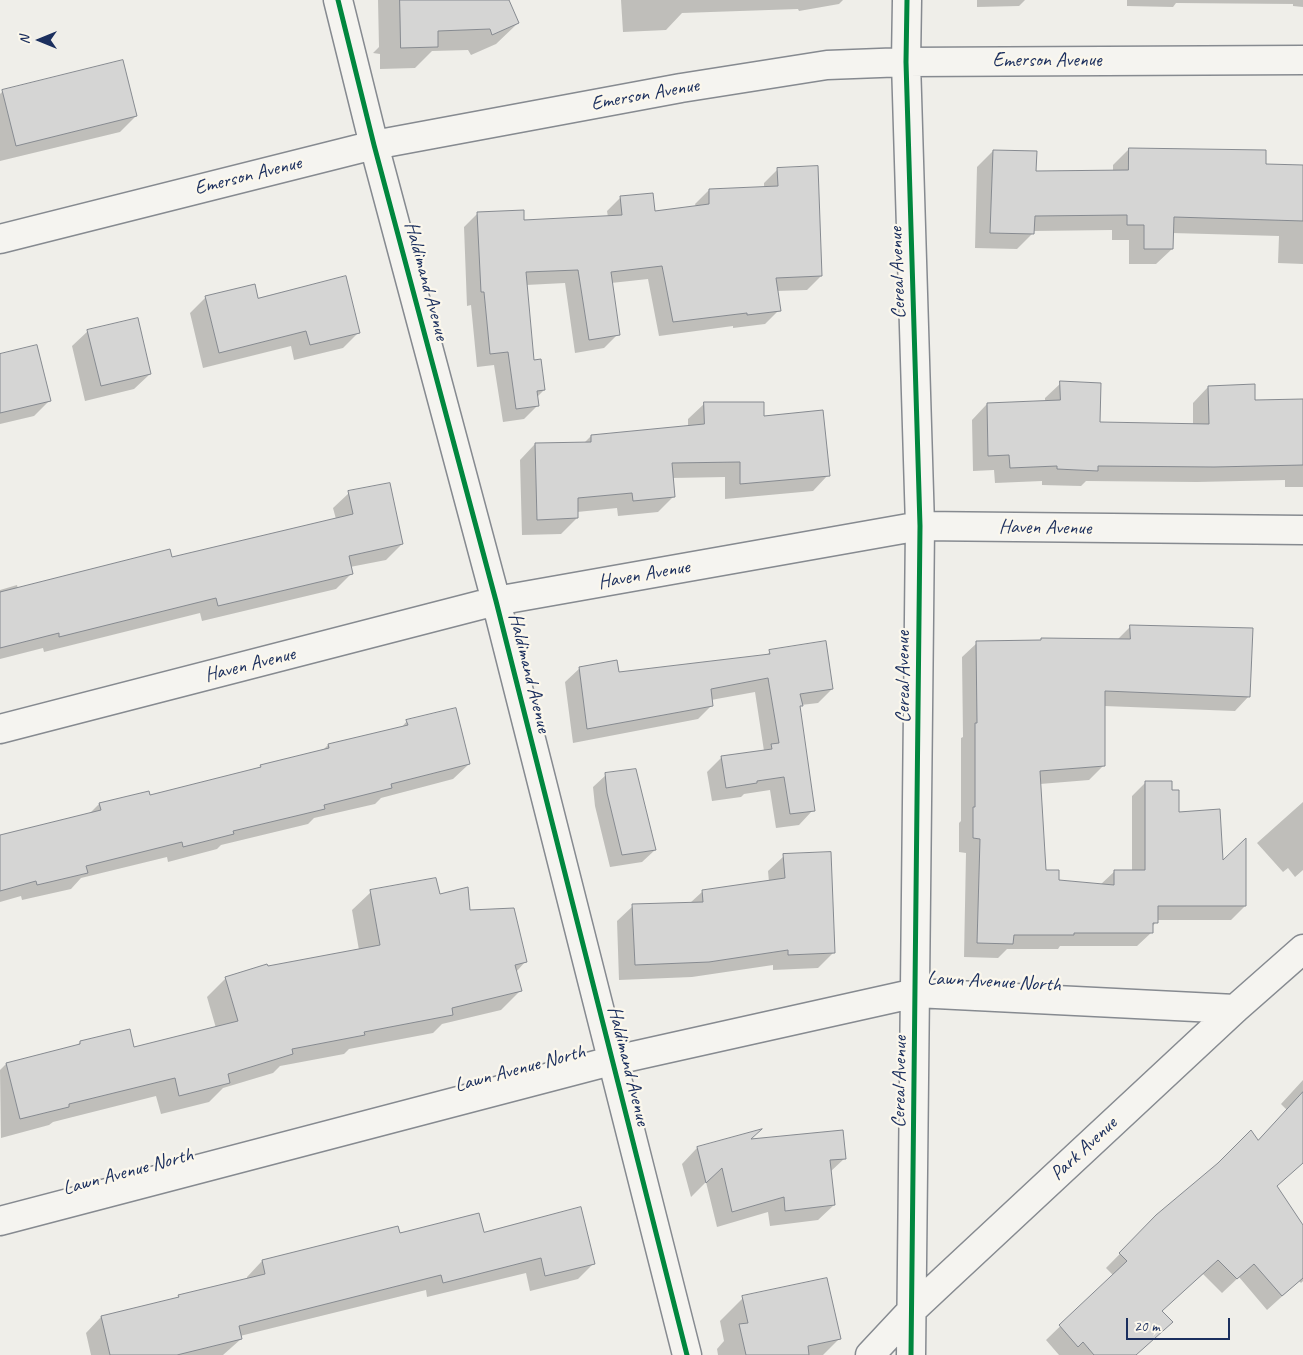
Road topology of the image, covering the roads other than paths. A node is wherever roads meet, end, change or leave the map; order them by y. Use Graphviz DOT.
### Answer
graph roads {
  1 [pos="338,0"];
  2 [pos="906,0"];
  3 [pos="1303,60"];
  4 [pos="906,62"];
  5 [pos="374,145"];
  6 [pos="0,239"];
  7 [pos="920,526"];
  8 [pos="1303,530"];
  9 [pos="496,602"];
  10 [pos="0,729"];
  11 [pos="1303,949"];
  12 [pos="916,993"];
  13 [pos="1235,1008"];
  14 [pos="611,1061"];
  15 [pos="0,1221"];
  16 [pos="913,1309"];
  17 [pos="687,1355"];
  18 [pos="870,1355"];
  19 [pos="912,1355"];
  1 -- 5 [label="street, Haldimand Avenue"];
  2 -- 4 [label="street, Cereal Avenue"];
  3 -- 4 [label="street, Emerson Avenue"];
  4 -- 5 [label="street, Emerson Avenue"];
  4 -- 7 [label="street, Cereal Avenue"];
  5 -- 6 [label="street, Emerson Avenue"];
  5 -- 9 [label="street, Haldimand Avenue"];
  7 -- 8 [label="street, Haven Avenue"];
  7 -- 9 [label="street, Haven Avenue"];
  7 -- 12 [label="street, Cereal Avenue"];
  9 -- 10 [label="street, Haven Avenue"];
  9 -- 14 [label="street, Haldimand Avenue"];
  11 -- 13 [label="street, Park Avenue"];
  12 -- 13 [label="street, Lawn Avenue North"];
  12 -- 14 [label="street, Lawn Avenue North"];
  12 -- 16 [label="street, Cereal Avenue"];
  13 -- 16 [label="street, Park Avenue"];
  14 -- 15 [label="street, Lawn Avenue North"];
  14 -- 17 [label="street, Haldimand Avenue"];
  16 -- 18 [label="street, Park Avenue"];
  16 -- 19 [label="street, Cereal Avenue"];
}
